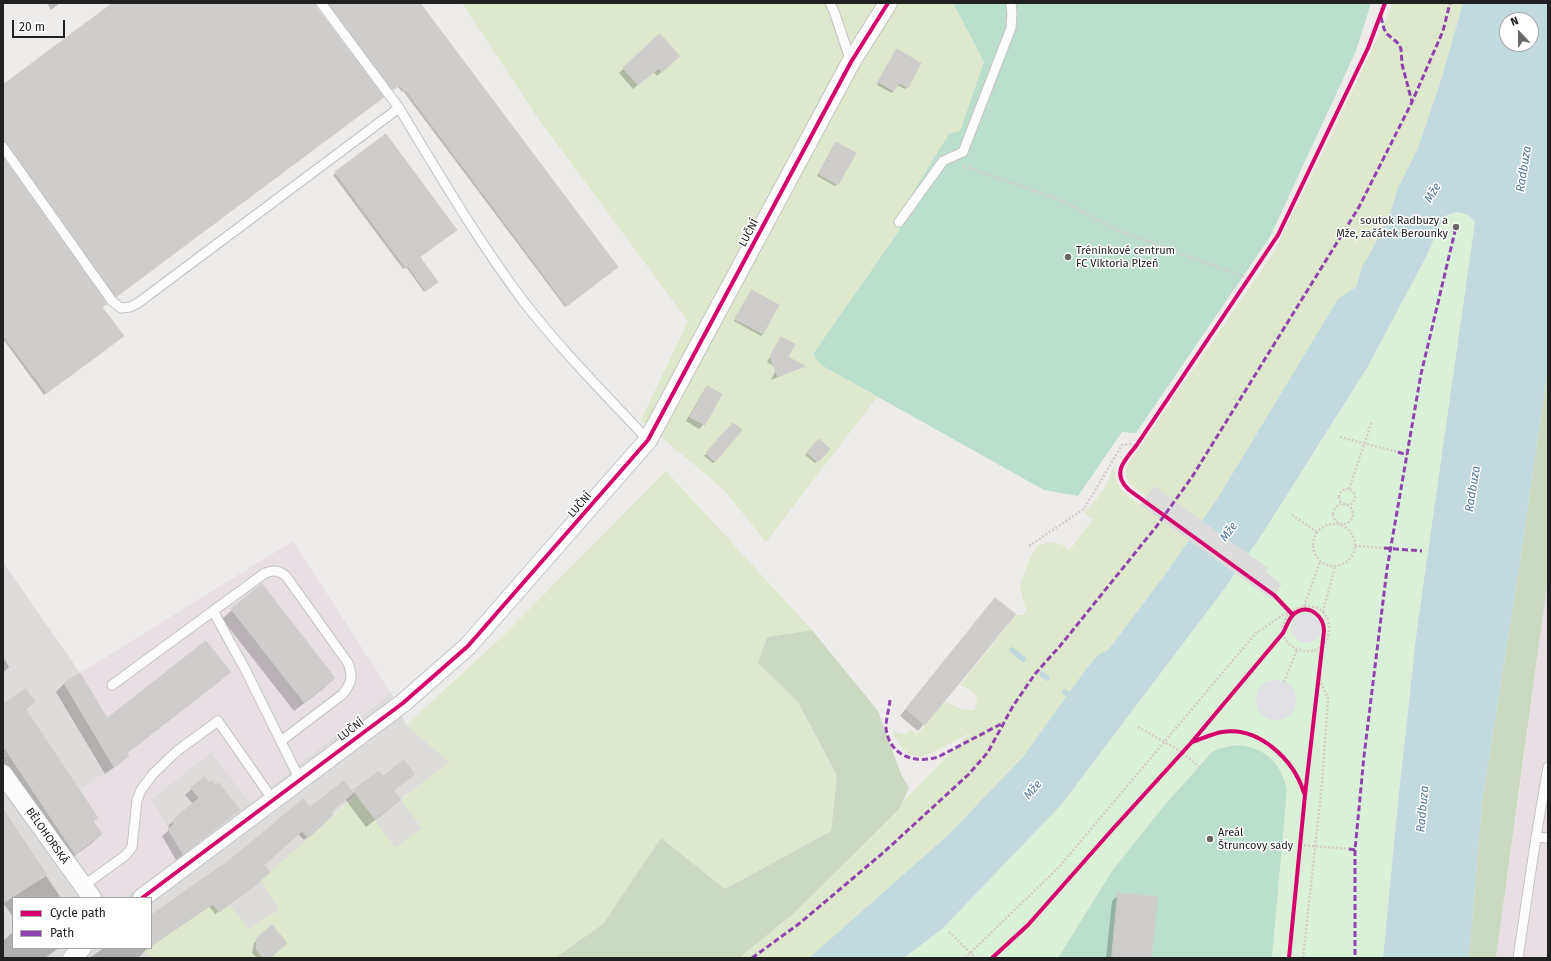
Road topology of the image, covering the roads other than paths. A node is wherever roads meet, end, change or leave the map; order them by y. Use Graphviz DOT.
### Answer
graph roads {
  1 [pos="321,3"];
  2 [pos="830,3"];
  3 [pos="888,3"];
  4 [pos="1011,3"];
  5 [pos="850,62"];
  6 [pos="399,108"];
  7 [pos="3,147"];
  8 [pos="899,222"];
  9 [pos="648,440"];
  10 [pos="213,611"];
  11 [pos="112,685"];
  12 [pos="280,741"];
  13 [pos="1548,767"];
  14 [pos="3,774"];
  15 [pos="300,780"];
  16 [pos="273,800"];
  17 [pos="1536,837"];
  18 [pos="1548,838"];
  19 [pos="87,892"];
  20 [pos="143,897"];
  21 [pos="81,949"];
  22 [pos="72,958"];
  23 [pos="1518,958"];
  1 -- 6 [label="lane"];
  2 -- 5 [label="lane"];
  3 -- 5 [label="street, LUČNÍ"];
  4 -- 8 [label="lane"];
  5 -- 9 [label="street, LUČNÍ"];
  6 -- 7 [label="lane"];
  6 -- 9 [label="lane"];
  9 -- 15 [label="street, LUČNÍ"];
  10 -- 11 [label="lane"];
  10 -- 12 [label="lane"];
  10 -- 12 [label="lane"];
  12 -- 15 [label="lane"];
  13 -- 17 [label="lane"];
  14 -- 19 [label="street, BĚLOHORSKÁ"];
  15 -- 16 [label="street, LUČNÍ"];
  16 -- 19 [label="lane"];
  16 -- 20 [label="street, LUČNÍ"];
  17 -- 18 [label="lane"];
  17 -- 23 [label="lane"];
  21 -- 22 [label="street"];
}
